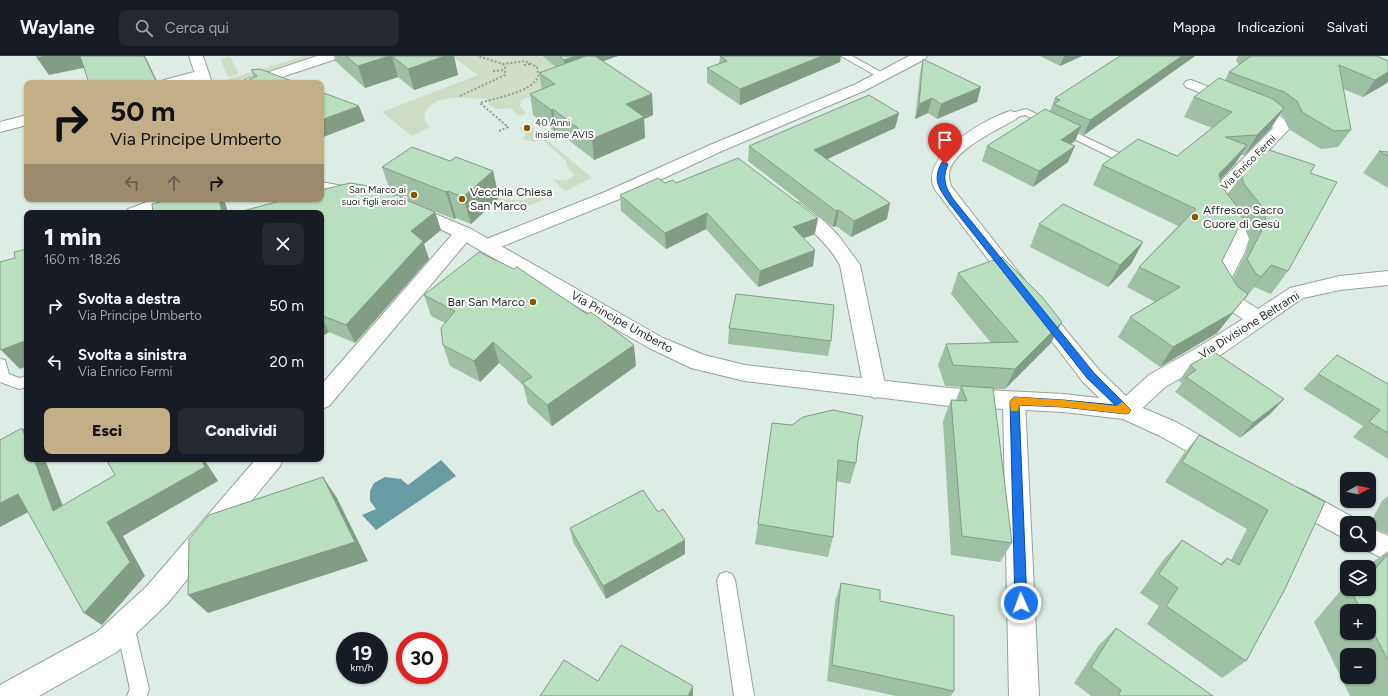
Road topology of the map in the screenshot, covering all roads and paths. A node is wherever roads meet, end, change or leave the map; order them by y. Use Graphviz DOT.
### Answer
graph roads {
  1 [pos="196,56"];
  2 [pos="331,56"];
  3 [pos="477,56"];
  4 [pos="845,56"];
  5 [pos="920,56"];
  6 [pos="503,64"];
  7 [pos="532,64"];
  8 [pos="524,65"];
  9 [pos="505,70"];
  10 [pos="493,71"];
  11 [pos="883,76"];
  12 [pos="204,79"];
  13 [pos="259,80"];
  14 [pos="1191,84"];
  15 [pos="460,96"];
  16 [pos="1011,116"];
  17 [pos="24,121"];
  18 [pos="0,127"];
  19 [pos="499,130"];
  20 [pos="716,148"];
  21 [pos="1117,156"];
  22 [pos="735,162"];
  23 [pos="324,188"];
  24 [pos="778,195"];
  25 [pos="156,202"];
  26 [pos="163,202"];
  27 [pos="142,210"];
  28 [pos="143,210"];
  29 [pos="464,233"];
  30 [pos="486,246"];
  31 [pos="1386,282"];
  32 [pos="1258,318"];
  33 [pos="0,364"];
  34 [pos="24,382"];
  35 [pos="875,389"];
  36 [pos="324,396"];
  37 [pos="1014,401"];
  38 [pos="1126,410"];
  39 [pos="268,462"];
  40 [pos="1237,467"];
  41 [pos="1278,489"];
  42 [pos="1340,523"];
  43 [pos="1376,543"];
  44 [pos="1388,549"];
  45 [pos="726,580"];
  46 [pos="125,625"];
  47 [pos="10,696"];
  48 [pos="137,696"];
  49 [pos="744,696"];
  50 [pos="1024,696"];
  1 -- 12 [label="street"];
  2 -- 13 [label="street"];
  3 -- 6 [label="path"];
  4 -- 11 [label="lane"];
  5 -- 11 [label="street"];
  6 -- 7 [label="path"];
  6 -- 9 [label="path"];
  7 -- 8 [label="path"];
  7 -- 19 [label="path"];
  9 -- 10 [label="path"];
  9 -- 15 [label="path"];
  11 -- 20 [label="street"];
  14 -- 32 [label="street, Via Enrico Fermi"];
  16 -- 21 [label="lane"];
  16 -- 38 [label="street"];
  17 -- 18 [label="street"];
  20 -- 22 [label="street"];
  20 -- 30 [label="street"];
  23 -- 29 [label="street, Via Principe Umberto"];
  24 -- 35 [label="street"];
  25 -- 27 [label="street"];
  26 -- 28 [label="street"];
  29 -- 30 [label="street, Via Principe Umberto"];
  29 -- 36 [label="street"];
  30 -- 35 [label="street, Via Principe Umberto"];
  31 -- 32 [label="street, Via Divisione Beltrami"];
  32 -- 38 [label="street, Via Divisione Beltrami"];
  33 -- 34 [label="lane"];
  35 -- 37 [label="street, Via Principe Umberto"];
  37 -- 38 [label="street, Via Principe Umberto"];
  37 -- 50 [label="street"];
  38 -- 40 [label="street"];
  39 -- 46 [label="street"];
  41 -- 42 [label="street"];
  43 -- 44 [label="street"];
  45 -- 49 [label="lane"];
  46 -- 47 [label="street"];
  46 -- 48 [label="lane"];
}
